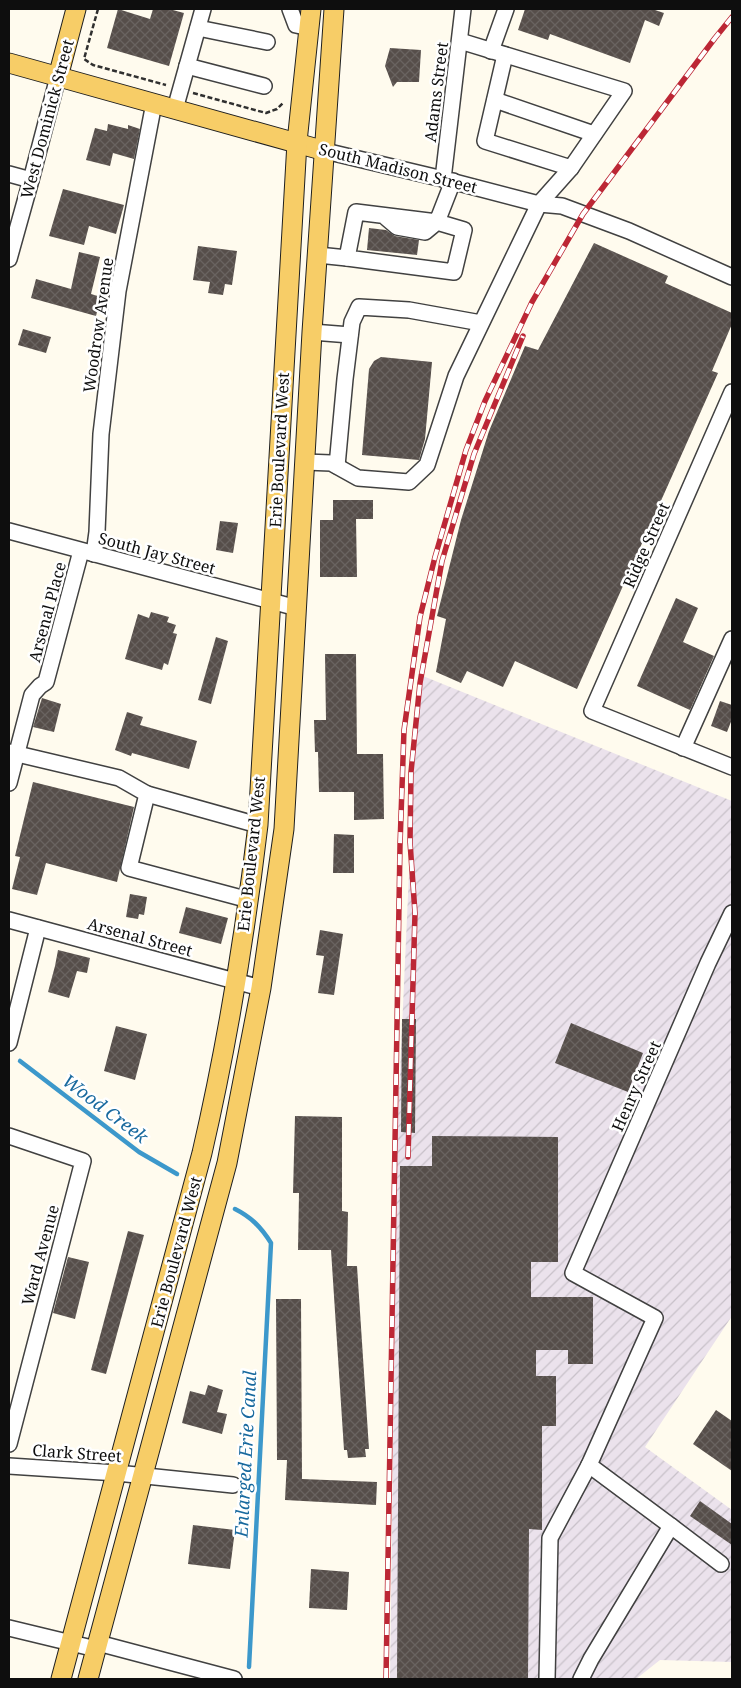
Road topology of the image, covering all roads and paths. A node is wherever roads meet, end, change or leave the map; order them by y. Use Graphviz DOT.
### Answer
graph roads {
  1 [pos="76,9"];
  2 [pos="203,9"];
  3 [pos="290,9"];
  4 [pos="311,9"];
  5 [pos="334,9"];
  6 [pos="463,9"];
  7 [pos="506,9"];
  8 [pos="198,28"];
  9 [pos="310,28"];
  10 [pos="460,41"];
  11 [pos="267,42"];
  12 [pos="498,53"];
  13 [pos="9,63"];
  14 [pos="187,66"];
  15 [pos="58,77"];
  16 [pos="264,86"];
  17 [pos="495,100"];
  18 [pos="154,103"];
  19 [pos="175,109"];
  20 [pos="594,134"];
  21 [pos="297,142"];
  22 [pos="325,151"];
  23 [pos="571,168"];
  24 [pos="9,174"];
  25 [pos="32,180"];
  26 [pos="448,180"];
  27 [pos="539,204"];
  28 [pos="437,222"];
  29 [pos="318,255"];
  30 [pos="347,258"];
  31 [pos="9,259"];
  32 [pos="732,277"];
  33 [pos="481,323"];
  34 [pos="312,332"];
  35 [pos="350,335"];
  36 [pos="732,392"];
  37 [pos="729,410"];
  38 [pos="305,462"];
  39 [pos="337,466"];
  40 [pos="9,532"];
  41 [pos="87,553"];
  42 [pos="270,602"];
  43 [pos="297,608"];
  44 [pos="732,639"];
  45 [pos="683,748"];
  46 [pos="13,753"];
  47 [pos="732,767"];
  48 [pos="9,783"];
  49 [pos="147,794"];
  50 [pos="258,825"];
  51 [pos="249,900"];
  52 [pos="732,913"];
  53 [pos="9,920"];
  54 [pos="38,928"];
  55 [pos="236,981"];
  56 [pos="261,988"];
  57 [pos="9,1043"];
  58 [pos="9,1136"];
  59 [pos="9,1444"];
  60 [pos="9,1466"];
  61 [pos="589,1466"];
  62 [pos="117,1473"];
  63 [pos="143,1475"];
  64 [pos="233,1485"];
  65 [pos="671,1526"];
  66 [pos="721,1564"];
  67 [pos="9,1628"];
  68 [pos="71,1644"];
  69 [pos="97,1646"];
  70 [pos="61,1679"];
  71 [pos="88,1679"];
  72 [pos="234,1679"];
  73 [pos="548,1679"];
  74 [pos="582,1679"];
  1 -- 15 [label="main road, West Dominick Street"];
  2 -- 8 [label="street"];
  3 -- 9 [label="street"];
  4 -- 9 [label="main road, Erie Boulevard West"];
  5 -- 22 [label="main road, Erie Boulevard West"];
  6 -- 10 [label="street, Adams Street"];
  7 -- 12 [label="street"];
  8 -- 11 [label="street"];
  8 -- 14 [label="street"];
  9 -- 21 [label="main road, Erie Boulevard West"];
  10 -- 12 [label="street"];
  10 -- 26 [label="street, Adams Street"];
  12 -- 17 [label="street"];
  12 -- 20 [label="street"];
  13 -- 15 [label="main road, South Madison Street"];
  14 -- 16 [label="street"];
  14 -- 19 [label="street"];
  15 -- 18 [label="main road, South Madison Street"];
  15 -- 25 [label="street, West Dominick Street"];
  17 -- 20 [label="street"];
  17 -- 23 [label="street"];
  18 -- 19 [label="main road, South Madison Street"];
  18 -- 41 [label="street, Woodrow Avenue"];
  19 -- 21 [label="main road, South Madison Street"];
  20 -- 23 [label="street"];
  21 -- 22 [label="main road, South Madison Street"];
  21 -- 42 [label="main road, Erie Boulevard West"];
  22 -- 26 [label="street, South Madison Street"];
  22 -- 29 [label="main road, Erie Boulevard West"];
  23 -- 27 [label="street"];
  24 -- 25 [label="street"];
  25 -- 31 [label="street, West Dominick Street"];
  26 -- 27 [label="street, South Madison Street"];
  26 -- 28 [label="street, Adams Street"];
  27 -- 32 [label="street, South Madison Street"];
  27 -- 33 [label="street"];
  28 -- 30 [label="street"];
  28 -- 30 [label="street"];
  29 -- 30 [label="street"];
  29 -- 34 [label="main road, Erie Boulevard West"];
  33 -- 35 [label="street"];
  33 -- 39 [label="street"];
  34 -- 35 [label="street"];
  34 -- 38 [label="main road, Erie Boulevard West"];
  35 -- 39 [label="street"];
  36 -- 37 [label="street, Ridge Street"];
  37 -- 45 [label="street, Ridge Street"];
  38 -- 39 [label="street"];
  38 -- 43 [label="main road, Erie Boulevard West"];
  40 -- 41 [label="street, South Jay Street"];
  41 -- 42 [label="street, South Jay Street"];
  41 -- 46 [label="street, Arsenal Place"];
  42 -- 43 [label="street, South Jay Street"];
  42 -- 50 [label="main road, Erie Boulevard West"];
  43 -- 56 [label="main road, Erie Boulevard West"];
  44 -- 45 [label="street"];
  45 -- 47 [label="street"];
  46 -- 48 [label="street"];
  46 -- 49 [label="street"];
  49 -- 50 [label="street"];
  49 -- 51 [label="street"];
  50 -- 51 [label="main road, Erie Boulevard West"];
  51 -- 55 [label="main road, Erie Boulevard West"];
  52 -- 61 [label="street, Henry Street"];
  53 -- 54 [label="street, Arsenal Street"];
  54 -- 55 [label="street, Arsenal Street"];
  54 -- 57 [label="street"];
  55 -- 56 [label="street, Arsenal Street"];
  55 -- 62 [label="main road, Erie Boulevard West"];
  56 -- 63 [label="main road, Erie Boulevard West"];
  58 -- 59 [label="street, Ward Avenue"];
  60 -- 62 [label="street, Clark Street"];
  61 -- 65 [label="street"];
  61 -- 73 [label="street"];
  62 -- 63 [label="street, Clark Street"];
  62 -- 68 [label="main road, Erie Boulevard West"];
  63 -- 64 [label="street, Clark Street"];
  63 -- 69 [label="main road, Erie Boulevard West"];
  65 -- 66 [label="street"];
  65 -- 74 [label="street"];
  67 -- 68 [label="street"];
  68 -- 69 [label="street"];
  68 -- 70 [label="main road, Erie Boulevard West"];
  69 -- 71 [label="main road, Erie Boulevard West"];
  69 -- 72 [label="street"];
}
